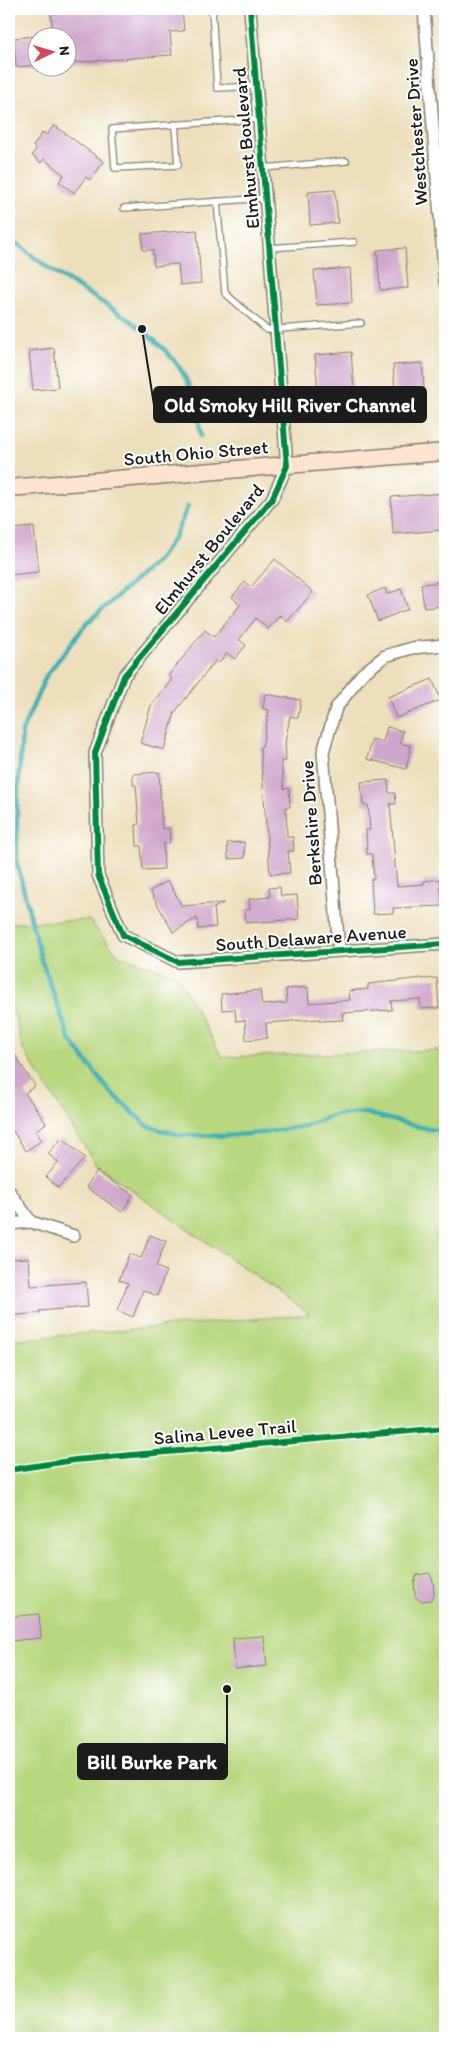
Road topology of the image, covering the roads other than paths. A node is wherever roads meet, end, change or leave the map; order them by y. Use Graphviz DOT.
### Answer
graph roads {
  1 [pos="212,9"];
  2 [pos="250,9"];
  3 [pos="424,9"];
  4 [pos="256,86"];
  5 [pos="258,119"];
  6 [pos="176,124"];
  7 [pos="346,161"];
  8 [pos="440,161"];
  9 [pos="263,168"];
  10 [pos="265,198"];
  11 [pos="217,201"];
  12 [pos="442,202"];
  13 [pos="124,208"];
  14 [pos="444,239"];
  15 [pos="354,242"];
  16 [pos="269,248"];
  17 [pos="445,282"];
  18 [pos="361,323"];
  19 [pos="276,329"];
  20 [pos="445,452"];
  21 [pos="287,466"];
  22 [pos="9,488"];
  23 [pos="445,645"];
  24 [pos="445,944"];
  25 [pos="338,952"];
  26 [pos="178,962"];
  27 [pos="9,1191"];
  28 [pos="30,1222"];
  29 [pos="9,1224"];
  30 [pos="74,1236"];
  1 -- 4 [label="lane"];
  2 -- 4 [label="street, Elmhurst Boulevard"];
  3 -- 8 [label="street, Westchester Drive"];
  4 -- 5 [label="street, Elmhurst Boulevard"];
  5 -- 6 [label="lane"];
  5 -- 9 [label="street, Elmhurst Boulevard"];
  6 -- 6 [label="lane"];
  7 -- 9 [label="lane"];
  8 -- 12 [label="street, Westchester Drive"];
  9 -- 10 [label="street, Elmhurst Boulevard"];
  10 -- 11 [label="lane"];
  10 -- 16 [label="street, Elmhurst Boulevard"];
  11 -- 13 [label="lane"];
  11 -- 19 [label="lane"];
  12 -- 14 [label="street, Westchester Drive"];
  14 -- 17 [label="street, Westchester Drive"];
  15 -- 16 [label="lane"];
  16 -- 19 [label="street, Elmhurst Boulevard"];
  18 -- 19 [label="lane"];
  19 -- 21 [label="street, Elmhurst Boulevard"];
  20 -- 21 [label="main road, South Ohio Street"];
  21 -- 22 [label="main road, South Ohio Street"];
  21 -- 26 [label="street, Elmhurst Boulevard"];
  23 -- 25 [label="street, Berkshire Drive"];
  24 -- 25 [label="street, South Delaware Avenue"];
  25 -- 26 [label="street, South Delaware Avenue"];
  27 -- 28 [label="street"];
  28 -- 29 [label="street"];
  28 -- 30 [label="street"];
}
